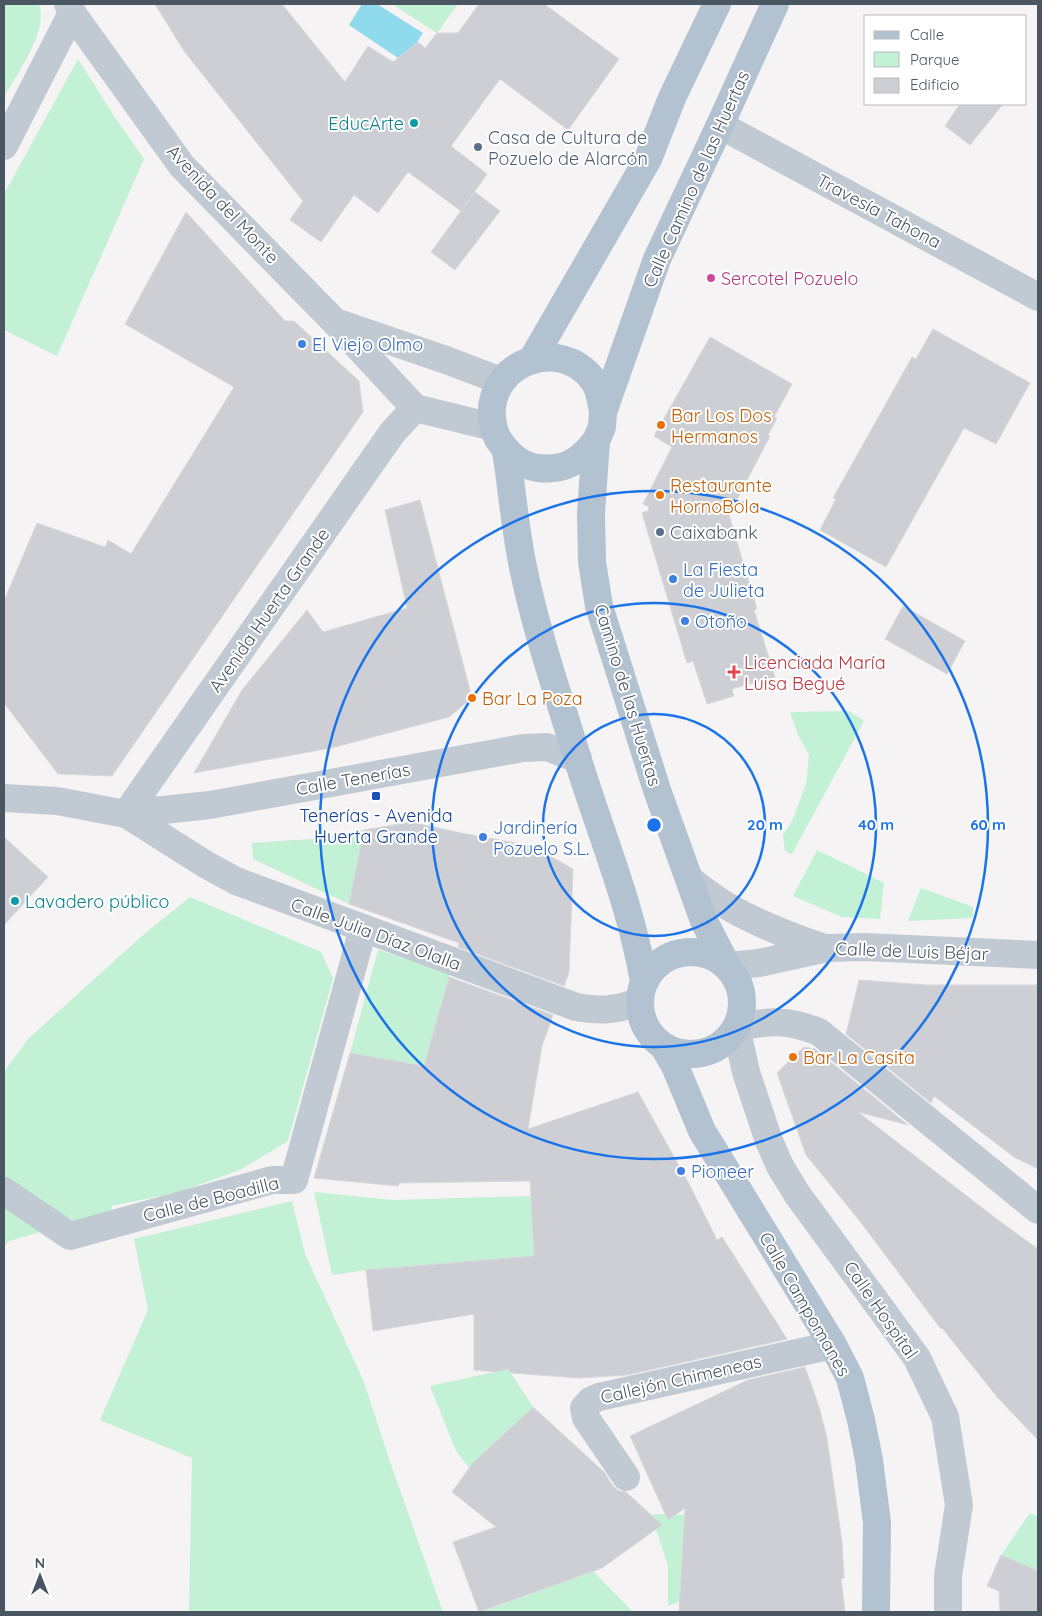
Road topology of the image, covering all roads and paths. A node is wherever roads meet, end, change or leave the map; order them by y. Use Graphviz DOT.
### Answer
graph roads {
  1 [pos="717,4"];
  2 [pos="775,4"];
  3 [pos="70,8"];
  4 [pos="720,125"];
  5 [pos="4,146"];
  6 [pos="1038,297"];
  7 [pos="336,323"];
  8 [pos="532,360"];
  9 [pos="502,382"];
  10 [pos="415,408"];
  11 [pos="603,412"];
  12 [pos="493,426"];
  13 [pos="596,441"];
  14 [pos="506,451"];
  15 [pos="578,759"];
  16 [pos="4,798"];
  17 [pos="126,814"];
  18 [pos="689,879"];
  19 [pos="363,929"];
  20 [pos="826,948"];
  21 [pos="1038,955"];
  22 [pos="726,966"];
  23 [pos="642,992"];
  24 [pos="736,1027"];
  25 [pos="664,1046"];
  26 [pos="4,1191"];
  27 [pos="1038,1210"];
  28 [pos="833,1345"];
  29 [pos="626,1477"];
  30 [pos="876,1612"];
  31 [pos="948,1612"];
  1 -- 8 [label="main road"];
  2 -- 4 [label="main road, Calle Camino de las Huertas"];
  3 -- 5 [label="street"];
  3 -- 7 [label="street, Avenida del Monte"];
  4 -- 6 [label="street, Travesía Tahona"];
  4 -- 11 [label="main road, Calle Camino de las Huertas"];
  7 -- 9 [label="street, Avenida del Monte"];
  7 -- 10 [label="street, Avenida del Monte"];
  8 -- 9 [label="main road"];
  8 -- 11 [label="main road"];
  9 -- 12 [label="main road"];
  10 -- 12 [label="street"];
  10 -- 17 [label="street, Avenida Huerta Grande"];
  11 -- 13 [label="main road, Camino de las Huertas"];
  12 -- 14 [label="main road"];
  13 -- 14 [label="main road"];
  13 -- 18 [label="main road, Camino de las Huertas"];
  14 -- 15 [label="main road"];
  15 -- 17 [label="street, Calle Tenerías"];
  15 -- 23 [label="main road"];
  16 -- 17 [label="street"];
  17 -- 19 [label="street, Calle Julia Díaz Olalla"];
  18 -- 20 [label="street"];
  18 -- 22 [label="main road, Camino de las Huertas"];
  19 -- 23 [label="street, Calle Julia Díaz Olalla"];
  19 -- 26 [label="street, Calle de Boadilla"];
  20 -- 21 [label="street, Calle de Luis Béjar"];
  20 -- 22 [label="street, Calle de Luis Béjar"];
  22 -- 23 [label="main road"];
  22 -- 24 [label="main road"];
  23 -- 25 [label="main road"];
  24 -- 25 [label="main road"];
  24 -- 27 [label="street"];
  24 -- 31 [label="street, Calle Hospital"];
  25 -- 28 [label="main road, Calle Campomanes"];
  28 -- 29 [label="street, Callejón Chimeneas"];
  28 -- 30 [label="main road, Calle Campomanes"];
}
